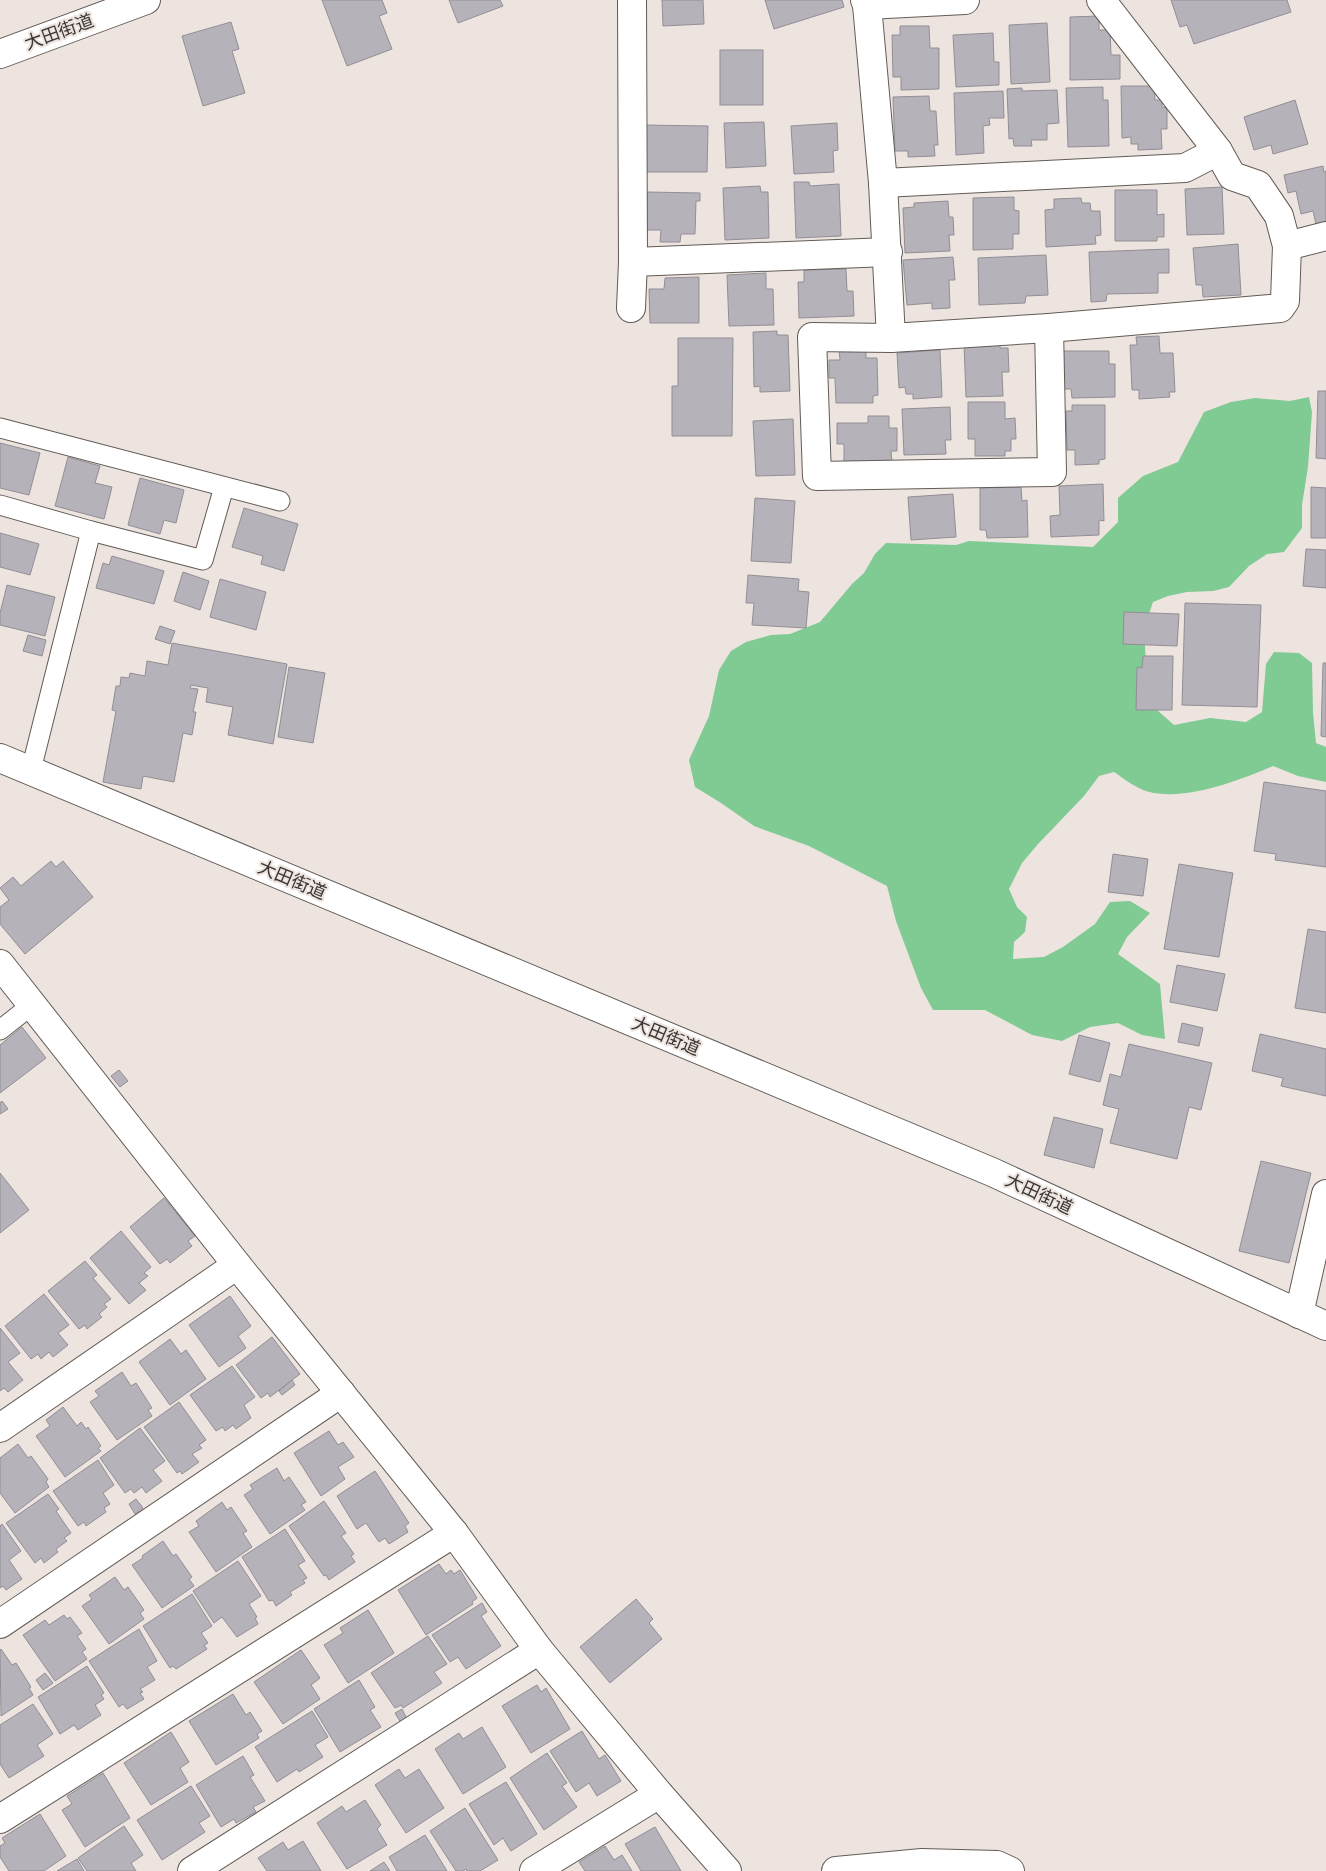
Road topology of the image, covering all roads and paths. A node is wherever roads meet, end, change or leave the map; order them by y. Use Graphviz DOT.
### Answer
graph roads {
  1 [pos="146,0"];
  2 [pos="632,0"];
  3 [pos="965,0"];
  4 [pos="1101,0"];
  5 [pos="866,3"];
  6 [pos="0,54"];
  7 [pos="1218,152"];
  8 [pos="883,183"];
  9 [pos="1326,236"];
  10 [pos="1288,246"];
  11 [pos="888,252"];
  12 [pos="633,262"];
  13 [pos="631,308"];
  14 [pos="1048,328"];
  15 [pos="890,338"];
  16 [pos="0,428"];
  17 [pos="224,488"];
  18 [pos="280,501"];
  19 [pos="0,505"];
  20 [pos="91,532"];
  21 [pos="0,758"];
  22 [pos="31,770"];
  23 [pos="0,964"];
  24 [pos="32,1004"];
  25 [pos="0,1030"];
  26 [pos="1326,1194"];
  27 [pos="237,1265"];
  28 [pos="1299,1314"];
  29 [pos="1326,1326"];
  30 [pos="341,1393"];
  31 [pos="0,1428"];
  32 [pos="454,1533"];
  33 [pos="0,1624"];
  34 [pos="539,1650"];
  35 [pos="659,1794"];
  36 [pos="0,1819"];
  37 [pos="192,1871"];
  38 [pos="534,1871"];
  39 [pos="727,1871"];
  40 [pos="836,1871"];
  41 [pos="1010,1871"];
  1 -- 6 [label="street, 大田街道"];
  2 -- 12 [label="street"];
  3 -- 5 [label="street"];
  4 -- 7 [label="street"];
  5 -- 8 [label="street"];
  7 -- 8 [label="street"];
  7 -- 10 [label="street"];
  8 -- 11 [label="street"];
  9 -- 10 [label="street"];
  10 -- 14 [label="street"];
  11 -- 12 [label="street"];
  11 -- 15 [label="street"];
  12 -- 13 [label="street"];
  14 -- 15 [label="street"];
  14 -- 15 [label="street"];
  16 -- 17 [label="lane"];
  17 -- 18 [label="lane"];
  17 -- 20 [label="lane"];
  19 -- 20 [label="lane"];
  20 -- 22 [label="lane"];
  21 -- 22 [label="street, 大田街道"];
  22 -- 28 [label="street, 大田街道"];
  23 -- 24 [label="street"];
  24 -- 25 [label="lane"];
  24 -- 27 [label="street"];
  26 -- 28 [label="street"];
  27 -- 30 [label="street"];
  27 -- 31 [label="street"];
  28 -- 29 [label="street, 大田街道"];
  30 -- 32 [label="street"];
  30 -- 33 [label="street"];
  32 -- 34 [label="street"];
  32 -- 36 [label="street"];
  34 -- 35 [label="street"];
  34 -- 37 [label="street"];
  35 -- 38 [label="street"];
  35 -- 39 [label="street"];
  40 -- 41 [label="street"];
}
